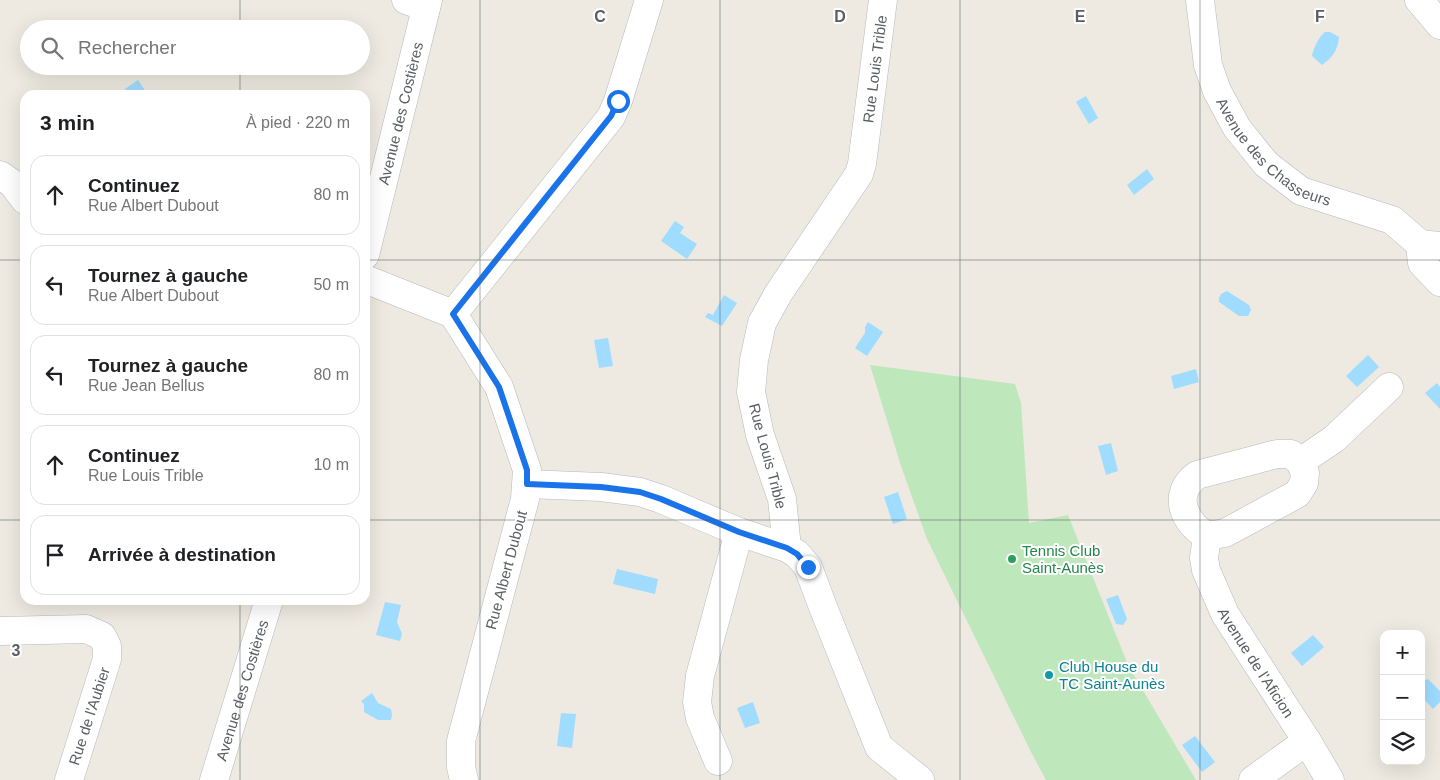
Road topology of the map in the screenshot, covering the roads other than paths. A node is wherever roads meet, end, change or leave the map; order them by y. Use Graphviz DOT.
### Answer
graph roads {
  1 [pos="649,0"];
  2 [pos="883,0"];
  3 [pos="1200,0"];
  4 [pos="1419,0"];
  5 [pos="420,2"];
  6 [pos="1440,25"];
  7 [pos="0,175"];
  8 [pos="20,193"];
  9 [pos="370,233"];
  10 [pos="1430,245"];
  11 [pos="370,281"];
  12 [pos="1440,282"];
  13 [pos="453,314"];
  14 [pos="1389,386"];
  15 [pos="1300,462"];
  16 [pos="527,484"];
  17 [pos="739,532"];
  18 [pos="1207,536"];
  19 [pos="787,548"];
  20 [pos="267,605"];
  21 [pos="0,631"];
  22 [pos="1307,741"];
  23 [pos="718,761"];
  24 [pos="69,780"];
  25 [pos="214,780"];
  26 [pos="464,780"];
  27 [pos="920,780"];
  28 [pos="1253,780"];
  29 [pos="1330,780"];
  1 -- 13 [label="street"];
  2 -- 19 [label="street, Rue Louis Trible"];
  3 -- 10 [label="street, Avenue des Chasseurs"];
  4 -- 6 [label="street"];
  5 -- 9 [label="street, Avenue des Costières"];
  7 -- 8 [label="street"];
  10 -- 12 [label="street, Avenue des Chasseurs"];
  11 -- 13 [label="street"];
  13 -- 16 [label="street, Rue Albert Dubout"];
  14 -- 15 [label="street"];
  15 -- 18 [label="street"];
  15 -- 18 [label="street"];
  16 -- 17 [label="street"];
  16 -- 26 [label="street, Rue Albert Dubout"];
  17 -- 19 [label="street"];
  17 -- 23 [label="street"];
  18 -- 22 [label="street, Avenue de l'Aficion"];
  19 -- 27 [label="street"];
  20 -- 25 [label="street, Avenue des Costières"];
  21 -- 24 [label="street, Rue de l'Aubier"];
  22 -- 28 [label="street"];
  22 -- 29 [label="street, Avenue de l'Aficion"];
}
